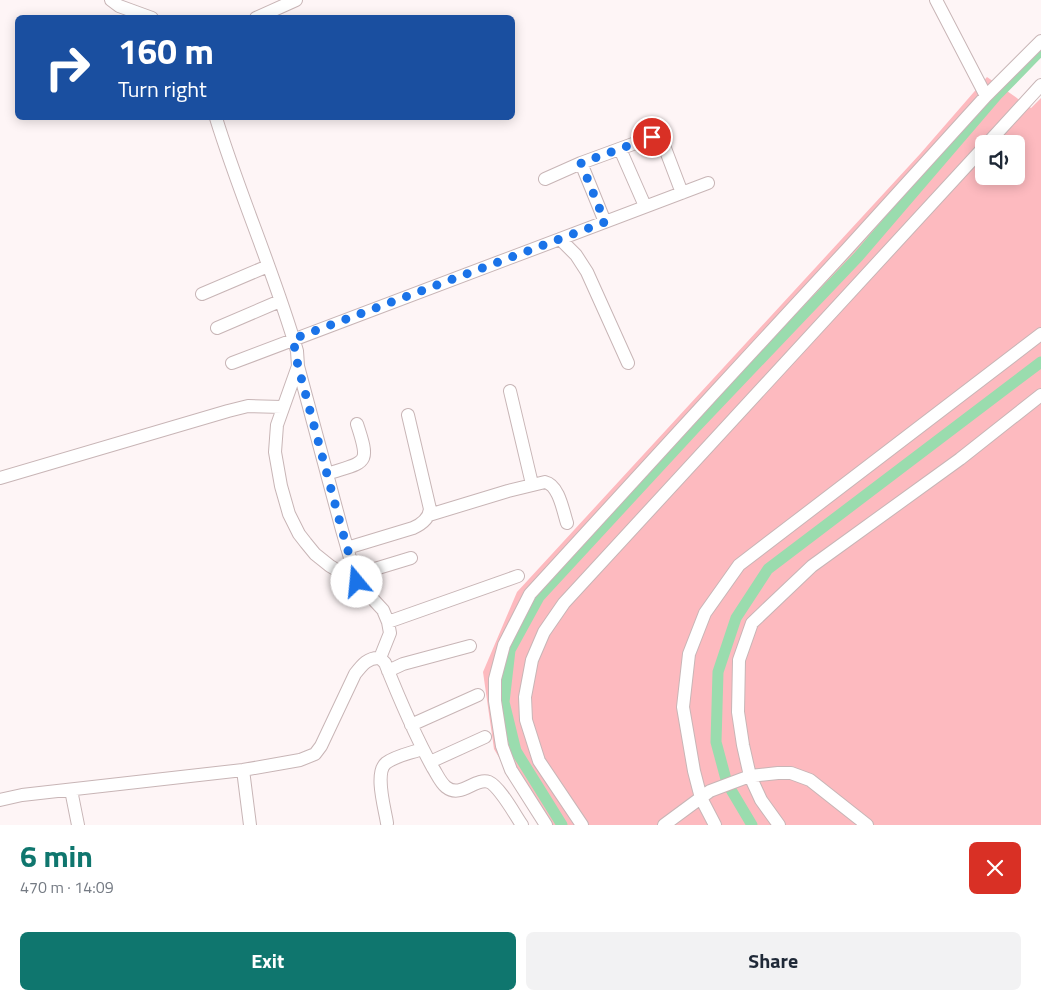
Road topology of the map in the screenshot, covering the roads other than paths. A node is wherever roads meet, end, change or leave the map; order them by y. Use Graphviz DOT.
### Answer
graph roads {
  1 [pos="111,0"];
  2 [pos="296,0"];
  3 [pos="936,0"];
  4 [pos="144,15"];
  5 [pos="263,15"];
  6 [pos="1041,41"];
  7 [pos="1041,85"];
  8 [pos="986,96"];
  9 [pos="217,120"];
  10 [pos="995,135"];
  11 [pos="620,149"];
  12 [pos="975,157"];
  13 [pos="581,163"];
  14 [pos="545,179"];
  15 [pos="708,182"];
  16 [pos="682,193"];
  17 [pos="645,206"];
  18 [pos="605,222"];
  19 [pos="560,239"];
  20 [pos="268,266"];
  21 [pos="202,294"];
  22 [pos="280,302"];
  23 [pos="217,328"];
  24 [pos="1041,334"];
  25 [pos="293,339"];
  26 [pos="232,363"];
  27 [pos="628,363"];
  28 [pos="298,366"];
  29 [pos="510,391"];
  30 [pos="1041,395"];
  31 [pos="282,407"];
  32 [pos="408,415"];
  33 [pos="357,424"];
  34 [pos="327,474"];
  35 [pos="0,478"];
  36 [pos="532,484"];
  37 [pos="429,515"];
  38 [pos="567,523"];
  39 [pos="347,548"];
  40 [pos="411,558"];
  41 [pos="518,576"];
  42 [pos="356,579"];
  43 [pos="388,622"];
  44 [pos="470,646"];
  45 [pos="380,658"];
  46 [pos="388,671"];
  47 [pos="478,695"];
  48 [pos="411,724"];
  49 [pos="484,737"];
  50 [pos="422,748"];
  51 [pos="430,762"];
  52 [pos="243,770"];
  53 [pos="746,777"];
  54 [pos="71,790"];
  55 [pos="705,794"];
  56 [pos="0,800"];
  57 [pos="387,823"];
  58 [pos="78,825"];
  59 [pos="250,825"];
  60 [pos="522,825"];
  61 [pos="546,825"];
  62 [pos="582,825"];
  63 [pos="664,825"];
  64 [pos="714,825"];
  65 [pos="779,825"];
  66 [pos="867,825"];
  1 -- 4 [label="street"];
  2 -- 5 [label="street"];
  3 -- 8 [label="street"];
  6 -- 8 [label="street"];
  7 -- 10 [label="street"];
  8 -- 61 [label="street"];
  9 -- 20 [label="street"];
  11 -- 13 [label="street"];
  11 -- 16 [label="street"];
  11 -- 17 [label="street"];
  12 -- 62 [label="street"];
  13 -- 14 [label="street"];
  13 -- 18 [label="street"];
  15 -- 16 [label="street"];
  16 -- 17 [label="street"];
  17 -- 18 [label="street"];
  18 -- 19 [label="street"];
  19 -- 25 [label="street"];
  19 -- 27 [label="street"];
  20 -- 21 [label="street"];
  20 -- 22 [label="street"];
  22 -- 23 [label="street"];
  22 -- 25 [label="street"];
  24 -- 55 [label="street"];
  25 -- 26 [label="street"];
  25 -- 28 [label="street"];
  28 -- 31 [label="street"];
  28 -- 34 [label="street"];
  29 -- 36 [label="street"];
  30 -- 53 [label="street"];
  31 -- 35 [label="street"];
  31 -- 42 [label="street"];
  32 -- 37 [label="street"];
  33 -- 34 [label="street"];
  34 -- 39 [label="street"];
  36 -- 37 [label="street"];
  36 -- 38 [label="street"];
  37 -- 39 [label="street"];
  39 -- 42 [label="street"];
  40 -- 42 [label="street"];
  41 -- 43 [label="street"];
  42 -- 43 [label="street"];
  43 -- 45 [label="street"];
  44 -- 46 [label="street"];
  45 -- 46 [label="street"];
  45 -- 52 [label="street"];
  46 -- 48 [label="street"];
  47 -- 48 [label="street"];
  48 -- 50 [label="street"];
  49 -- 51 [label="street"];
  50 -- 51 [label="street"];
  50 -- 57 [label="street"];
  51 -- 60 [label="street"];
  52 -- 54 [label="street"];
  52 -- 59 [label="street"];
  53 -- 55 [label="street"];
  53 -- 65 [label="street"];
  53 -- 66 [label="street"];
  54 -- 56 [label="street"];
  54 -- 58 [label="street"];
  55 -- 63 [label="street"];
  55 -- 64 [label="street"];
}
